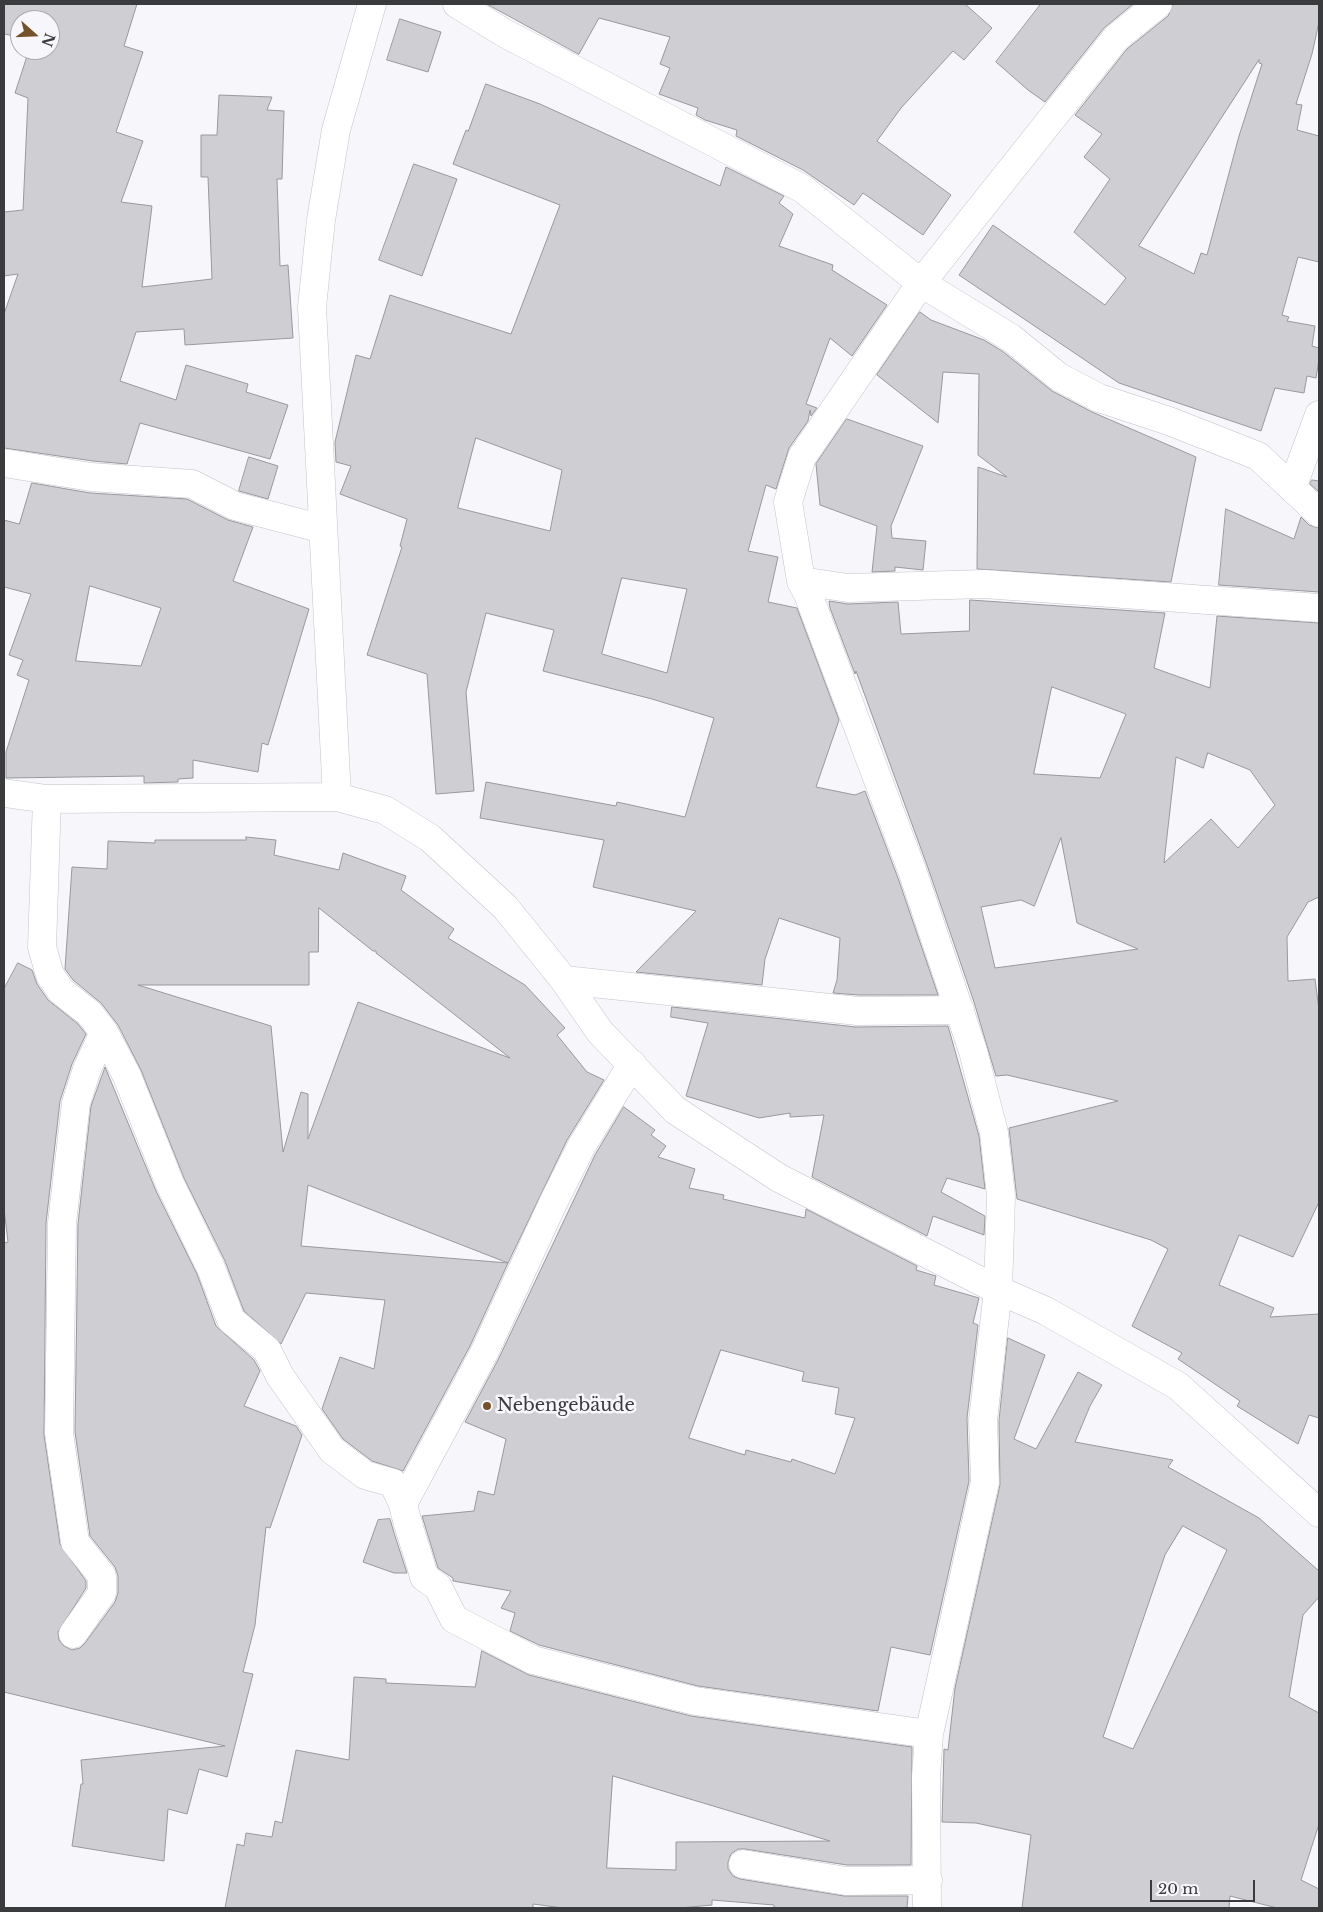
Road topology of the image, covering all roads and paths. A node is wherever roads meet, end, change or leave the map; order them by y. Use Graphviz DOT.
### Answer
graph roads {
  1 [pos="372,4"];
  2 [pos="457,4"];
  3 [pos="1158,4"];
  4 [pos="921,283"];
  5 [pos="1319,415"];
  6 [pos="4,463"];
  7 [pos="1292,488"];
  8 [pos="1319,513"];
  9 [pos="323,529"];
  10 [pos="801,581"];
  11 [pos="1319,608"];
  12 [pos="4,793"];
  13 [pos="337,797"];
  14 [pos="47,799"];
  15 [pos="564,980"];
  16 [pos="960,1010"];
  17 [pos="104,1032"];
  18 [pos="632,1064"];
  19 [pos="998,1290"];
  20 [pos="403,1504"];
  21 [pos="1319,1513"];
  22 [pos="72,1634"];
  23 [pos="929,1734"];
  24 [pos="743,1864"];
  25 [pos="928,1880"];
  26 [pos="927,1908"];
  1 -- 9 [label="street"];
  2 -- 4 [label="street"];
  3 -- 4 [label="street"];
  4 -- 7 [label="street"];
  4 -- 10 [label="street"];
  5 -- 7 [label="street"];
  6 -- 9 [label="street"];
  7 -- 8 [label="street"];
  9 -- 13 [label="street"];
  10 -- 11 [label="street"];
  10 -- 16 [label="street"];
  12 -- 14 [label="street"];
  13 -- 14 [label="street"];
  13 -- 15 [label="street"];
  14 -- 17 [label="street"];
  15 -- 16 [label="street"];
  15 -- 18 [label="street"];
  16 -- 19 [label="street"];
  17 -- 20 [label="street"];
  17 -- 22 [label="street"];
  18 -- 19 [label="street"];
  18 -- 20 [label="street"];
  19 -- 21 [label="street"];
  19 -- 23 [label="street"];
  20 -- 23 [label="street"];
  23 -- 25 [label="street"];
  24 -- 25 [label="street"];
  25 -- 26 [label="street"];
}
